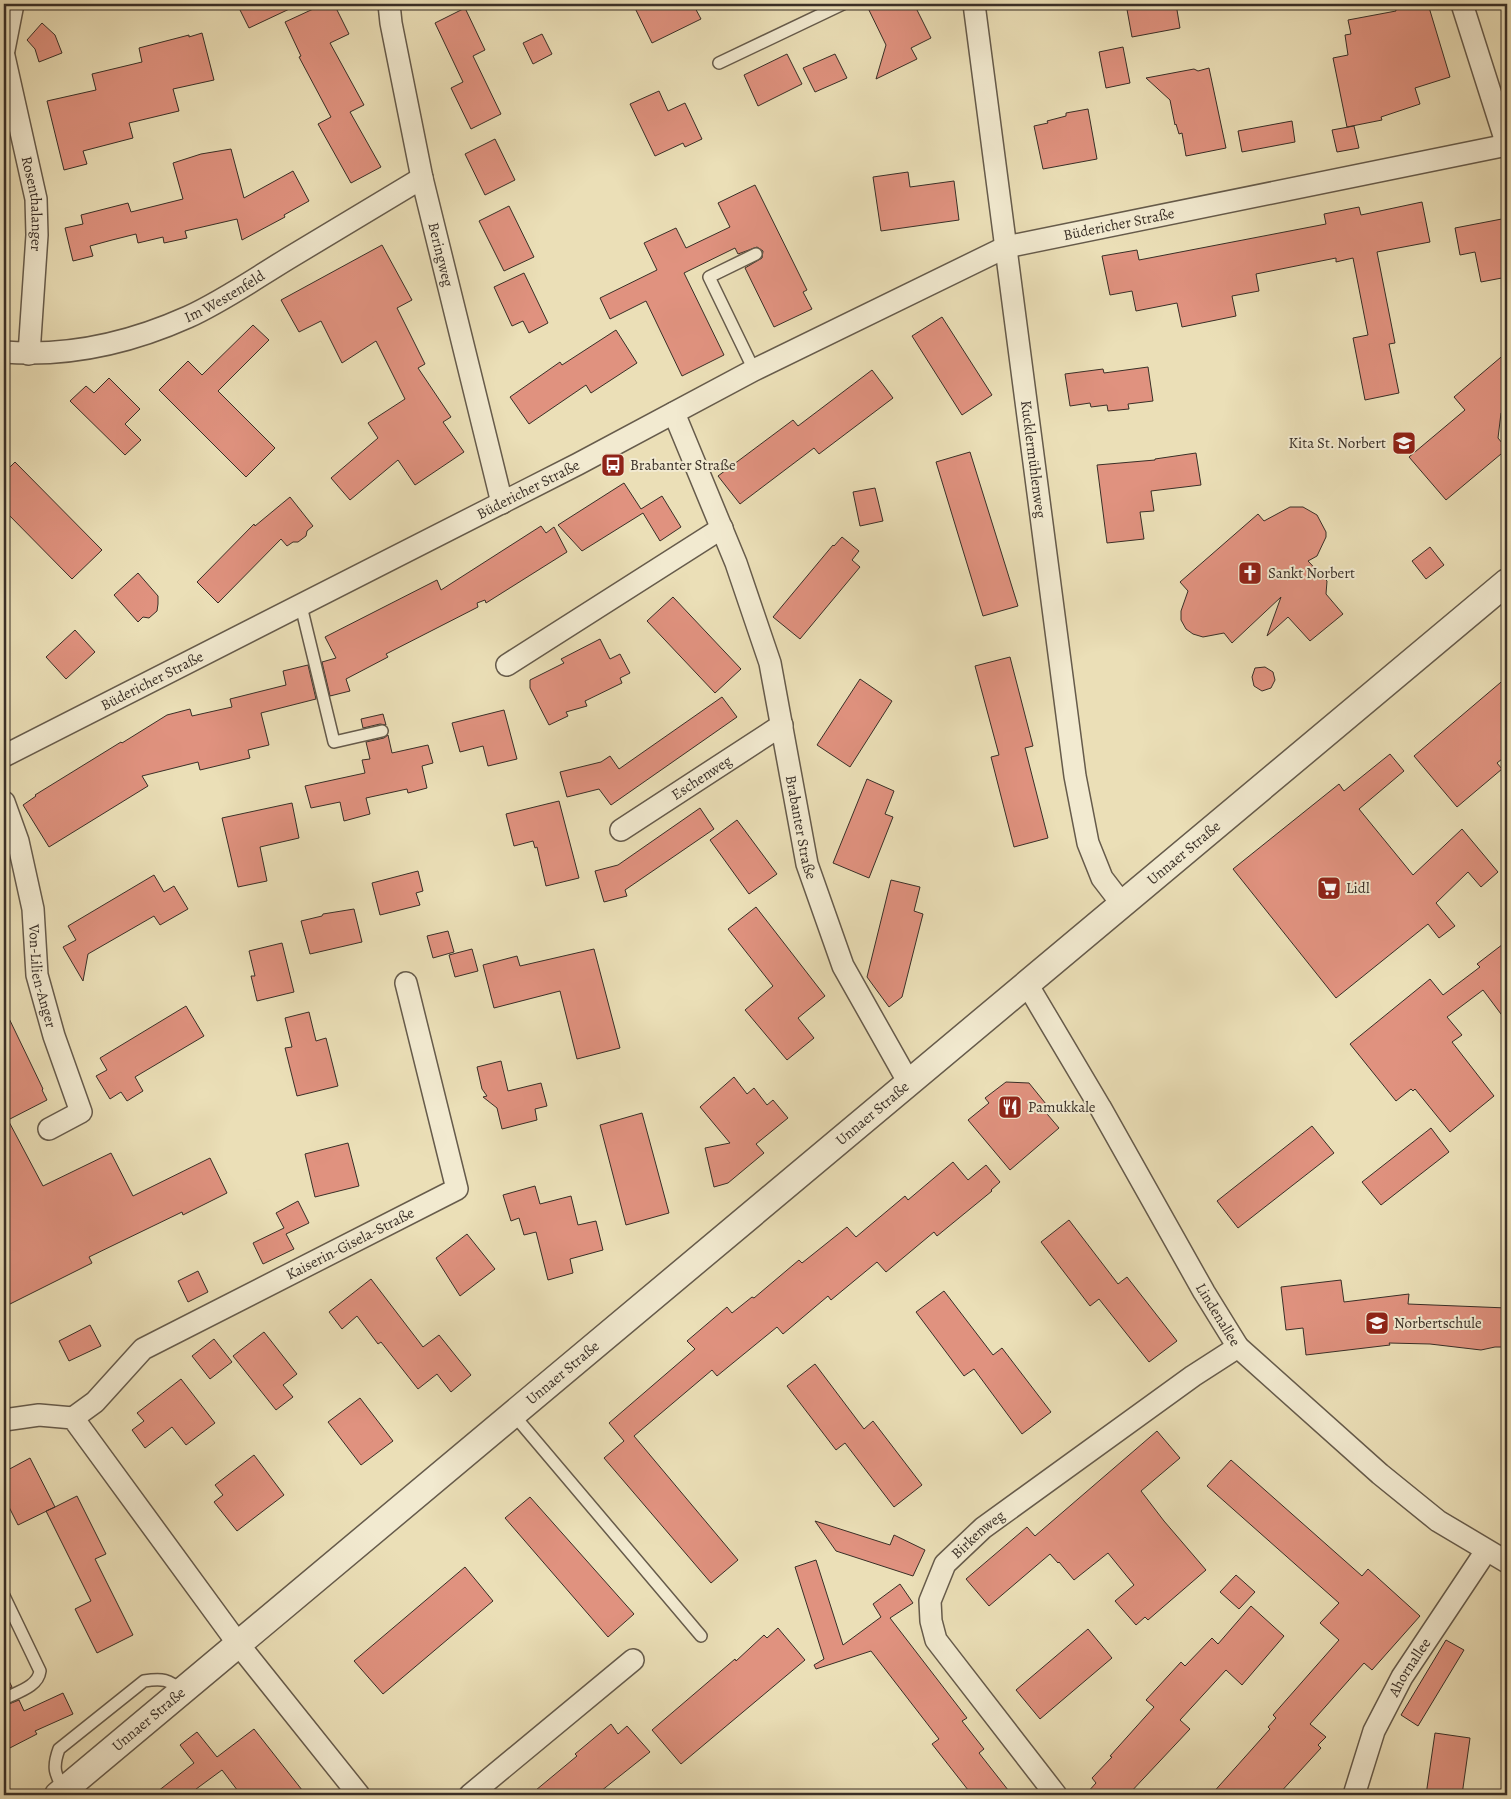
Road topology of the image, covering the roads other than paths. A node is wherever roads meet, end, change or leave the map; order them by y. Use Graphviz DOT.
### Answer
graph roads {
  1 [pos="12,4"];
  2 [pos="389,4"];
  3 [pos="843,4"];
  4 [pos="974,4"];
  5 [pos="1462,4"];
  6 [pos="4,50"];
  7 [pos="4,56"];
  8 [pos="718,63"];
  9 [pos="1507,145"];
  10 [pos="422,178"];
  11 [pos="1006,246"];
  12 [pos="756,254"];
  13 [pos="4,352"];
  14 [pos="30,354"];
  15 [pos="754,370"];
  16 [pos="674,413"];
  17 [pos="502,503"];
  18 [pos="722,528"];
  19 [pos="1507,582"];
  20 [pos="301,606"];
  21 [pos="507,665"];
  22 [pos="782,725"];
  23 [pos="382,731"];
  24 [pos="4,756"];
  25 [pos="4,802"];
  26 [pos="621,830"];
  27 [pos="1122,904"];
  28 [pos="406,983"];
  29 [pos="1027,984"];
  30 [pos="909,1083"];
  31 [pos="49,1129"];
  32 [pos="1238,1347"];
  33 [pos="513,1414"];
  34 [pos="73,1418"];
  35 [pos="4,1420"];
  36 [pos="1486,1551"];
  37 [pos="1507,1562"];
  38 [pos="4,1596"];
  39 [pos="700,1636"];
  40 [pos="239,1645"];
  41 [pos="633,1660"];
  42 [pos="183,1692"];
  43 [pos="4,1699"];
  44 [pos="61,1793"];
  45 [pos="359,1795"];
  46 [pos="470,1795"];
  47 [pos="1056,1795"];
  48 [pos="1354,1795"];
  1 -- 6 [label="street"];
  2 -- 10 [label="street, Beringweg"];
  3 -- 8 [label="lane"];
  4 -- 11 [label="street, Kucklermühlenweg"];
  5 -- 9 [label="street"];
  7 -- 14 [label="street, Rosenthalanger"];
  9 -- 11 [label="street, Büdericher Straße"];
  10 -- 14 [label="street, Im Westenfeld"];
  10 -- 17 [label="street, Beringweg"];
  11 -- 15 [label="street, Büdericher Straße"];
  11 -- 27 [label="street, Kucklermühlenweg"];
  12 -- 15 [label="lane"];
  13 -- 14 [label="street, Im Westenfeld"];
  15 -- 16 [label="street, Büdericher Straße"];
  16 -- 17 [label="street, Büdericher Straße"];
  16 -- 18 [label="street, Brabanter Straße"];
  17 -- 20 [label="street, Büdericher Straße"];
  18 -- 21 [label="street"];
  18 -- 22 [label="street, Brabanter Straße"];
  19 -- 27 [label="street, Unnaer Straße"];
  20 -- 23 [label="lane"];
  20 -- 24 [label="street, Büdericher Straße"];
  22 -- 26 [label="street, Eschenweg"];
  22 -- 30 [label="street, Brabanter Straße"];
  25 -- 31 [label="street, Von-Lilien-Anger"];
  27 -- 29 [label="street, Unnaer Straße"];
  28 -- 34 [label="street, Kaiserin-Gisela-Straße"];
  29 -- 30 [label="street, Unnaer Straße"];
  29 -- 32 [label="street, Lindenallee"];
  30 -- 33 [label="street, Unnaer Straße"];
  32 -- 36 [label="street, Lindenallee"];
  32 -- 47 [label="street, Birkenweg"];
  33 -- 39 [label="lane"];
  33 -- 40 [label="street, Unnaer Straße"];
  34 -- 35 [label="street"];
  34 -- 40 [label="street"];
  36 -- 37 [label="street, Lindenallee"];
  36 -- 48 [label="street, Ahornallee"];
  38 -- 43 [label="lane"];
  40 -- 42 [label="street, Unnaer Straße"];
  40 -- 45 [label="street"];
  41 -- 46 [label="street"];
  42 -- 44 [label="street, Unnaer Straße"];
  42 -- 44 [label="lane"];
}
